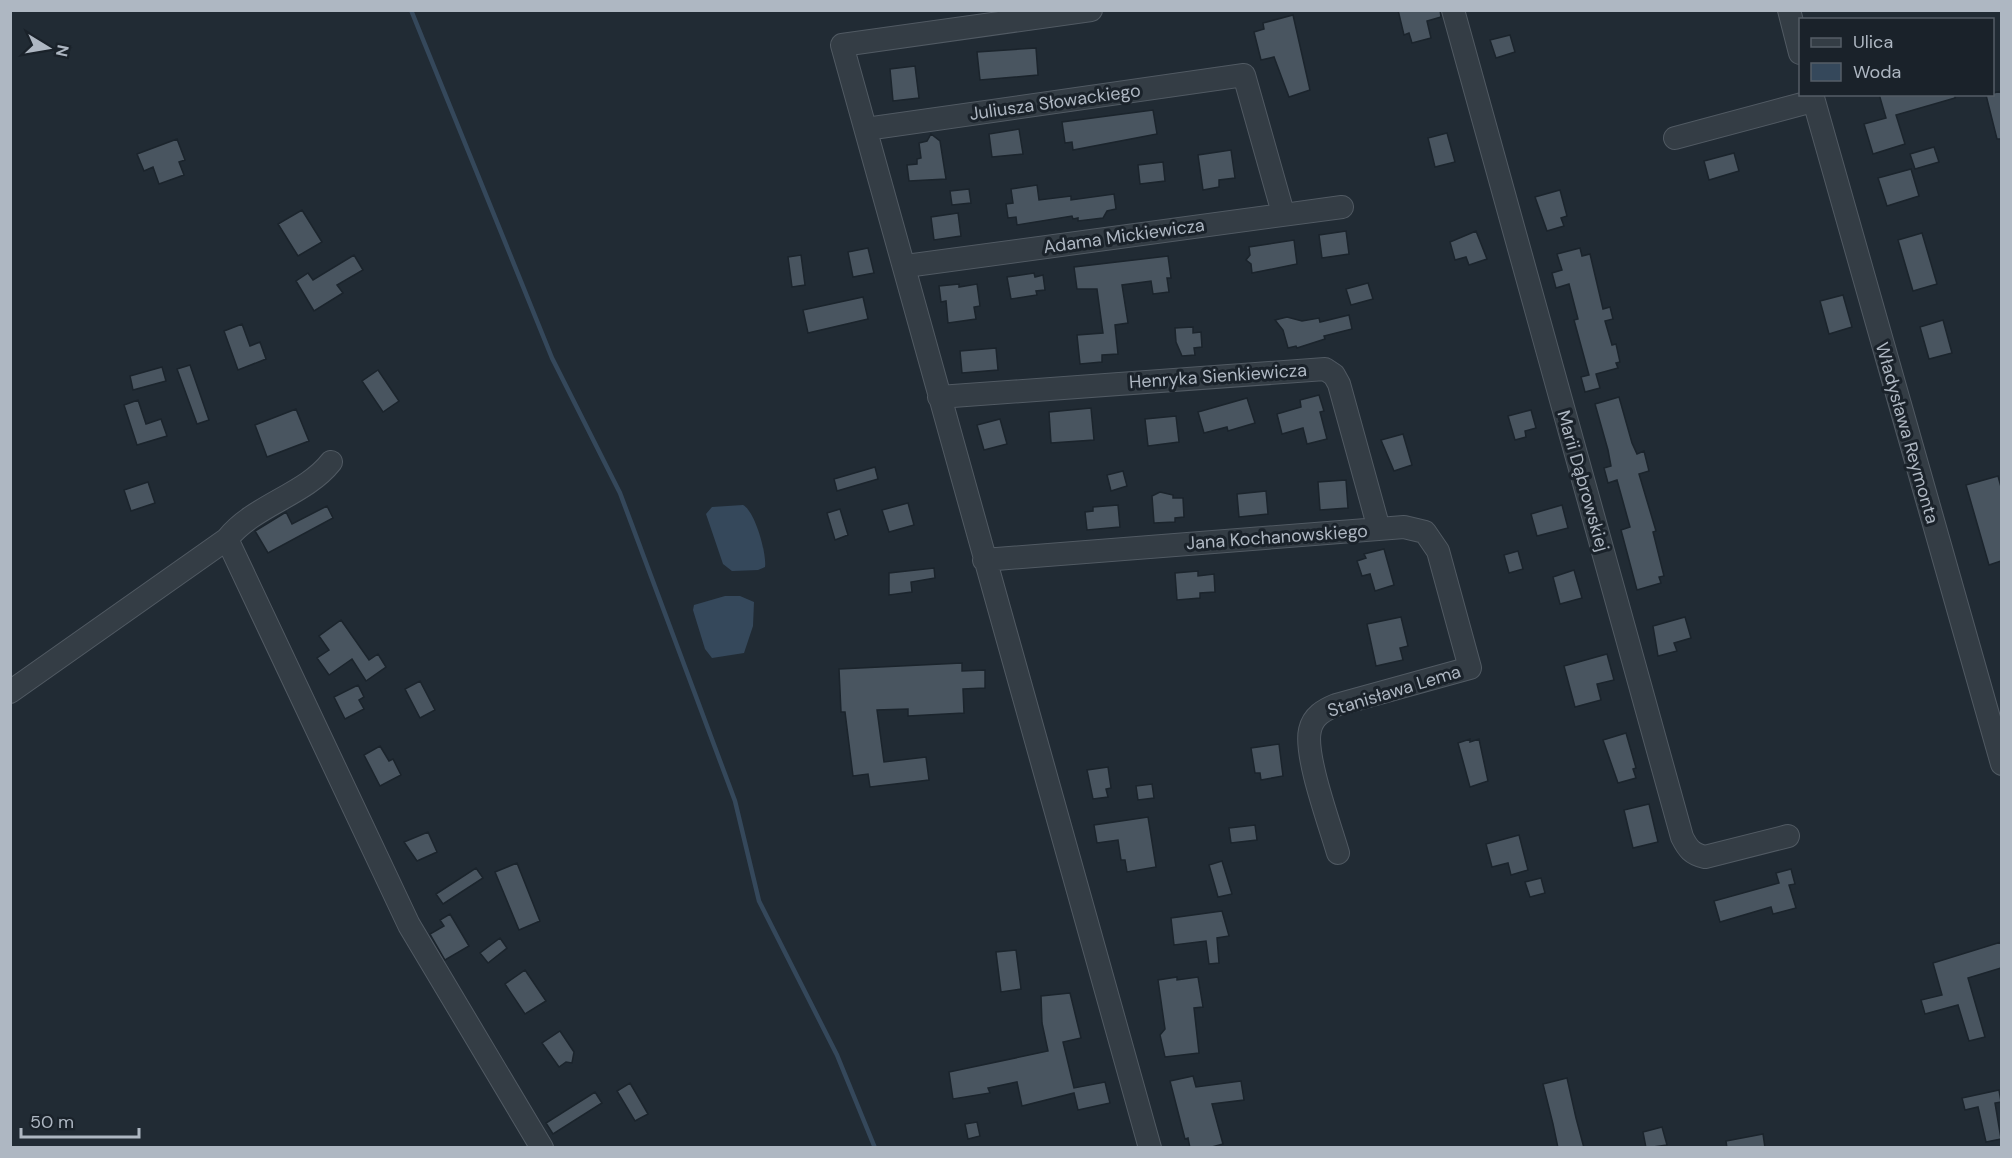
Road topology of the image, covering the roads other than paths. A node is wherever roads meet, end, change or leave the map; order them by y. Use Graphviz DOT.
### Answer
graph roads {
  1 [pos="1091,10"];
  2 [pos="1453,10"];
  3 [pos="1789,10"];
  4 [pos="1799,49"];
  5 [pos="1812,98"];
  6 [pos="866,129"];
  7 [pos="1675,138"];
  8 [pos="1342,207"];
  9 [pos="1283,213"];
  10 [pos="906,266"];
  11 [pos="939,396"];
  12 [pos="331,462"];
  13 [pos="1379,529"];
  14 [pos="227,539"];
  15 [pos="984,560"];
  16 [pos="1470,668"];
  17 [pos="10,692"];
  18 [pos="2001,764"];
  19 [pos="1788,836"];
  20 [pos="1338,853"];
  21 [pos="542,1148"];
  22 [pos="1150,1148"];
  1 -- 6 [label="street"];
  2 -- 19 [label="street, Marii Dąbrowskiej"];
  3 -- 4 [label="street"];
  5 -- 7 [label="street, Władysława Reymonta"];
  5 -- 18 [label="street, Władysława Reymonta"];
  6 -- 9 [label="street, Juliusza Słowackiego"];
  6 -- 10 [label="street"];
  8 -- 9 [label="street, Adama Mickiewicza"];
  9 -- 10 [label="street, Adama Mickiewicza"];
  10 -- 11 [label="street"];
  11 -- 13 [label="street, Henryka Sienkiewicza"];
  11 -- 15 [label="street"];
  12 -- 14 [label="street"];
  13 -- 15 [label="street, Jana Kochanowskiego"];
  13 -- 16 [label="street, Jana Kochanowskiego"];
  14 -- 17 [label="street"];
  14 -- 21 [label="street"];
  15 -- 22 [label="street"];
  16 -- 20 [label="street, Stanisława Lema"];
}
